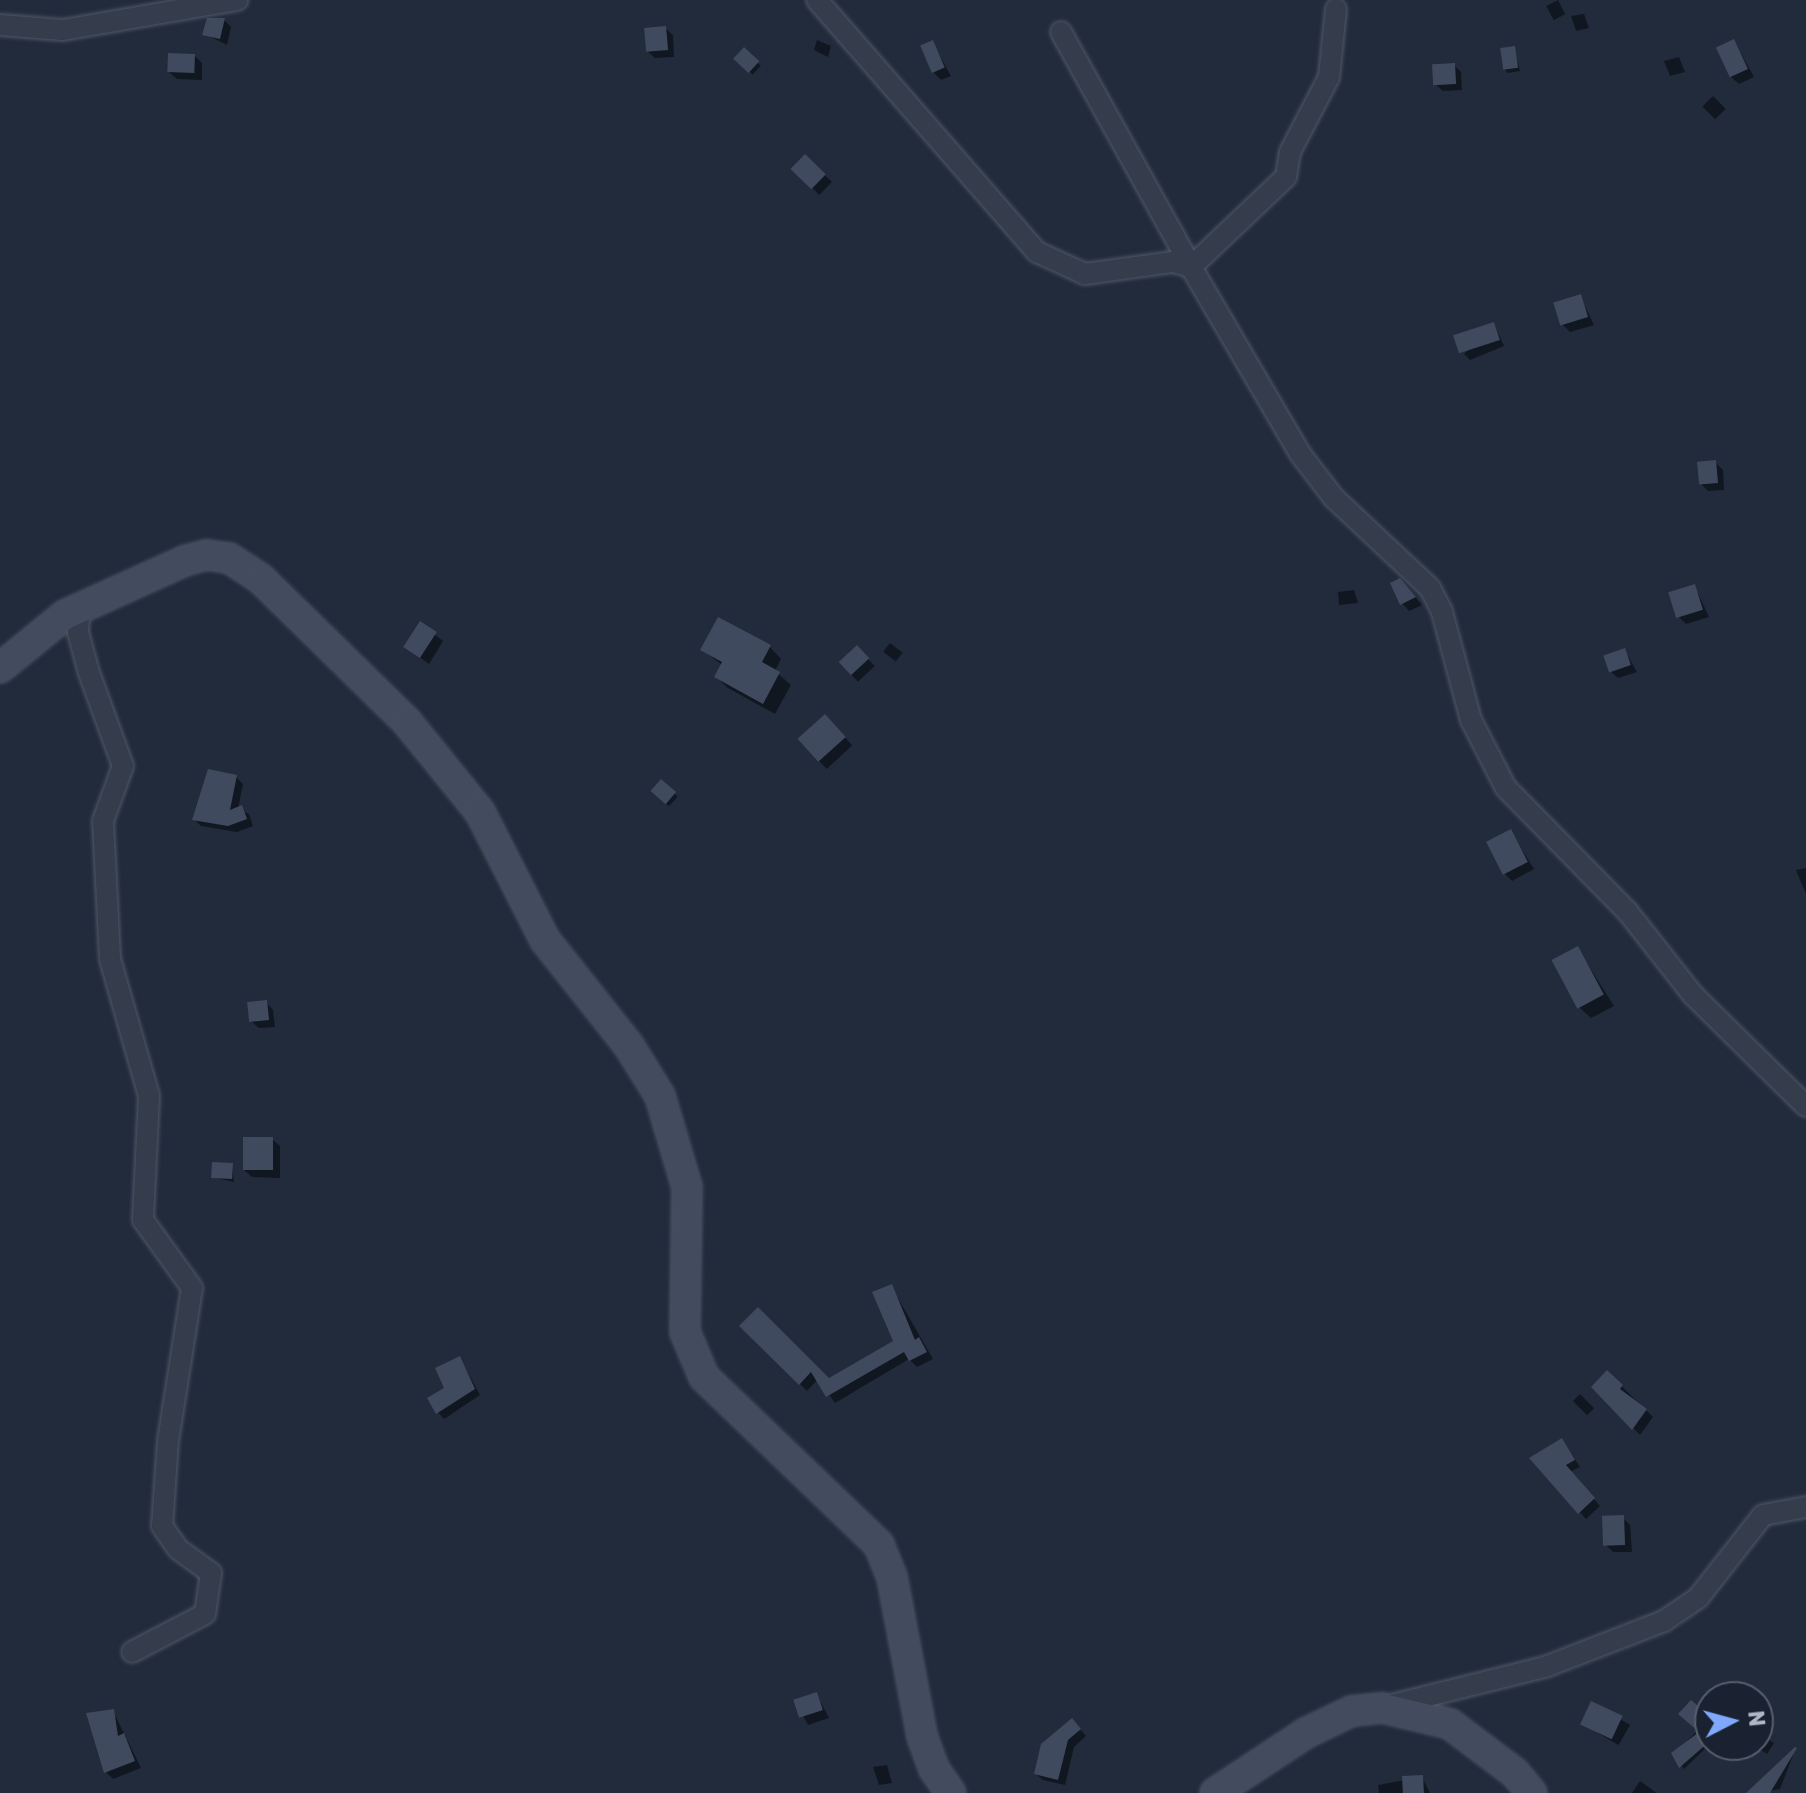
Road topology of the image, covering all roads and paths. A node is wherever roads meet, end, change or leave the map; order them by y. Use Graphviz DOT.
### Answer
graph roads {
  1 [pos="237,0"];
  2 [pos="817,0"];
  3 [pos="1336,9"];
  4 [pos="0,25"];
  5 [pos="1061,32"];
  6 [pos="1191,267"];
  7 [pos="80,608"];
  8 [pos="0,668"];
  9 [pos="1806,1106"];
  10 [pos="1806,1507"];
  11 [pos="132,1652"];
  12 [pos="1383,1708"];
  13 [pos="951,1793"];
  14 [pos="1215,1793"];
  15 [pos="1532,1793"];
  1 -- 4 [label="street"];
  2 -- 6 [label="street"];
  3 -- 6 [label="street"];
  5 -- 6 [label="street"];
  6 -- 9 [label="street"];
  7 -- 8 [label="main road"];
  7 -- 11 [label="street"];
  7 -- 13 [label="main road"];
  10 -- 12 [label="street"];
  12 -- 14 [label="main road"];
  12 -- 15 [label="main road"];
}
